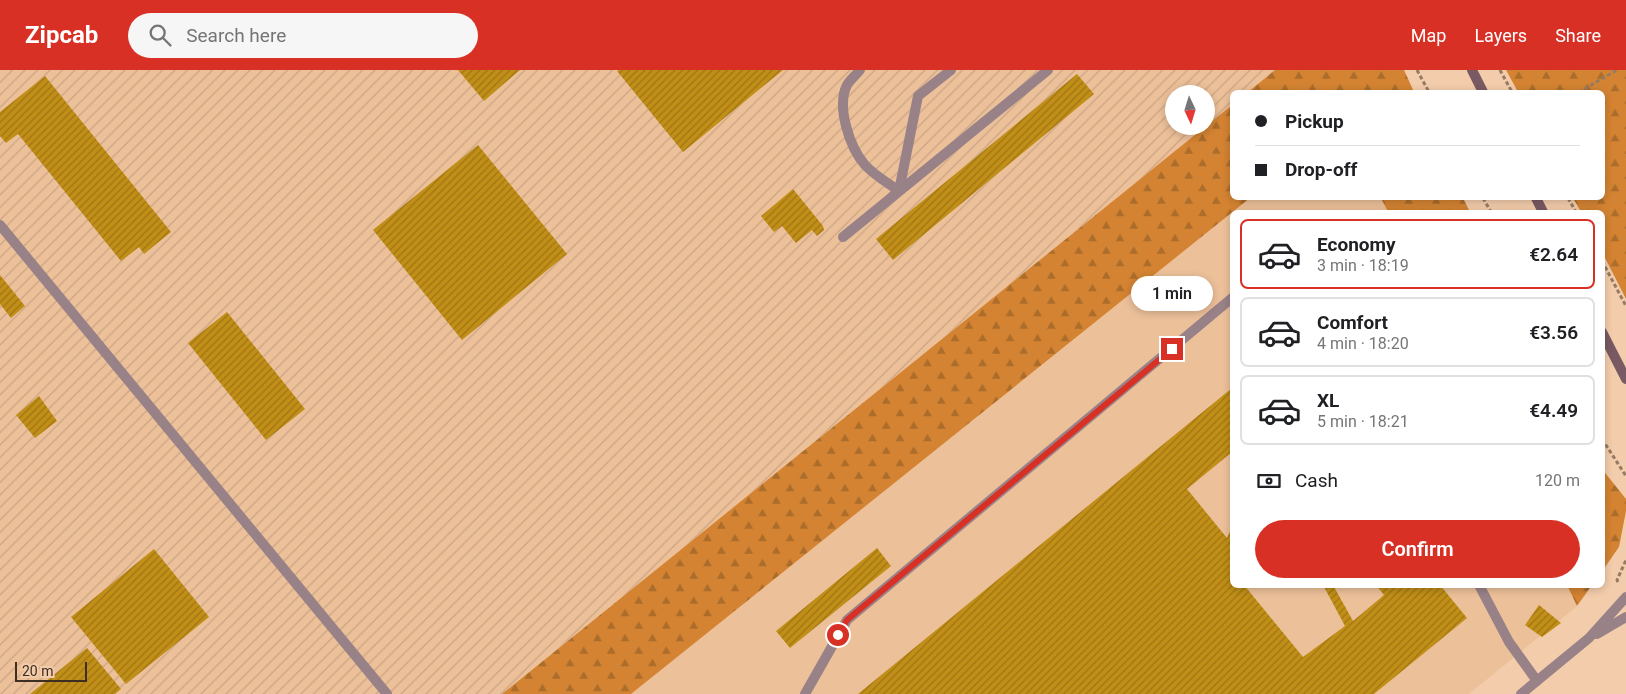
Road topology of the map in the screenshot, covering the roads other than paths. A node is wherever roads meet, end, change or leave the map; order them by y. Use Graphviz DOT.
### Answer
graph roads {
  1 [pos="860,70"];
  2 [pos="952,70"];
  3 [pos="1048,70"];
  4 [pos="1472,70"];
  5 [pos="1482,90"];
  6 [pos="899,191"];
  7 [pos="0,225"];
  8 [pos="843,237"];
  9 [pos="1230,300"];
  10 [pos="1605,338"];
  11 [pos="1626,379"];
  12 [pos="1481,588"];
  13 [pos="1626,597"];
  14 [pos="1626,617"];
  15 [pos="1589,638"];
  16 [pos="1537,681"];
  17 [pos="386,694"];
  18 [pos="804,694"];
  19 [pos="1521,694"];
  1 -- 6 [label="street"];
  2 -- 6 [label="street"];
  3 -- 6 [label="street"];
  4 -- 5 [label="main road"];
  6 -- 8 [label="street"];
  7 -- 17 [label="street"];
  9 -- 18 [label="street"];
  10 -- 11 [label="main road"];
  12 -- 16 [label="street"];
  13 -- 15 [label="street"];
  14 -- 15 [label="street"];
  15 -- 16 [label="street"];
  16 -- 19 [label="street"];
}
